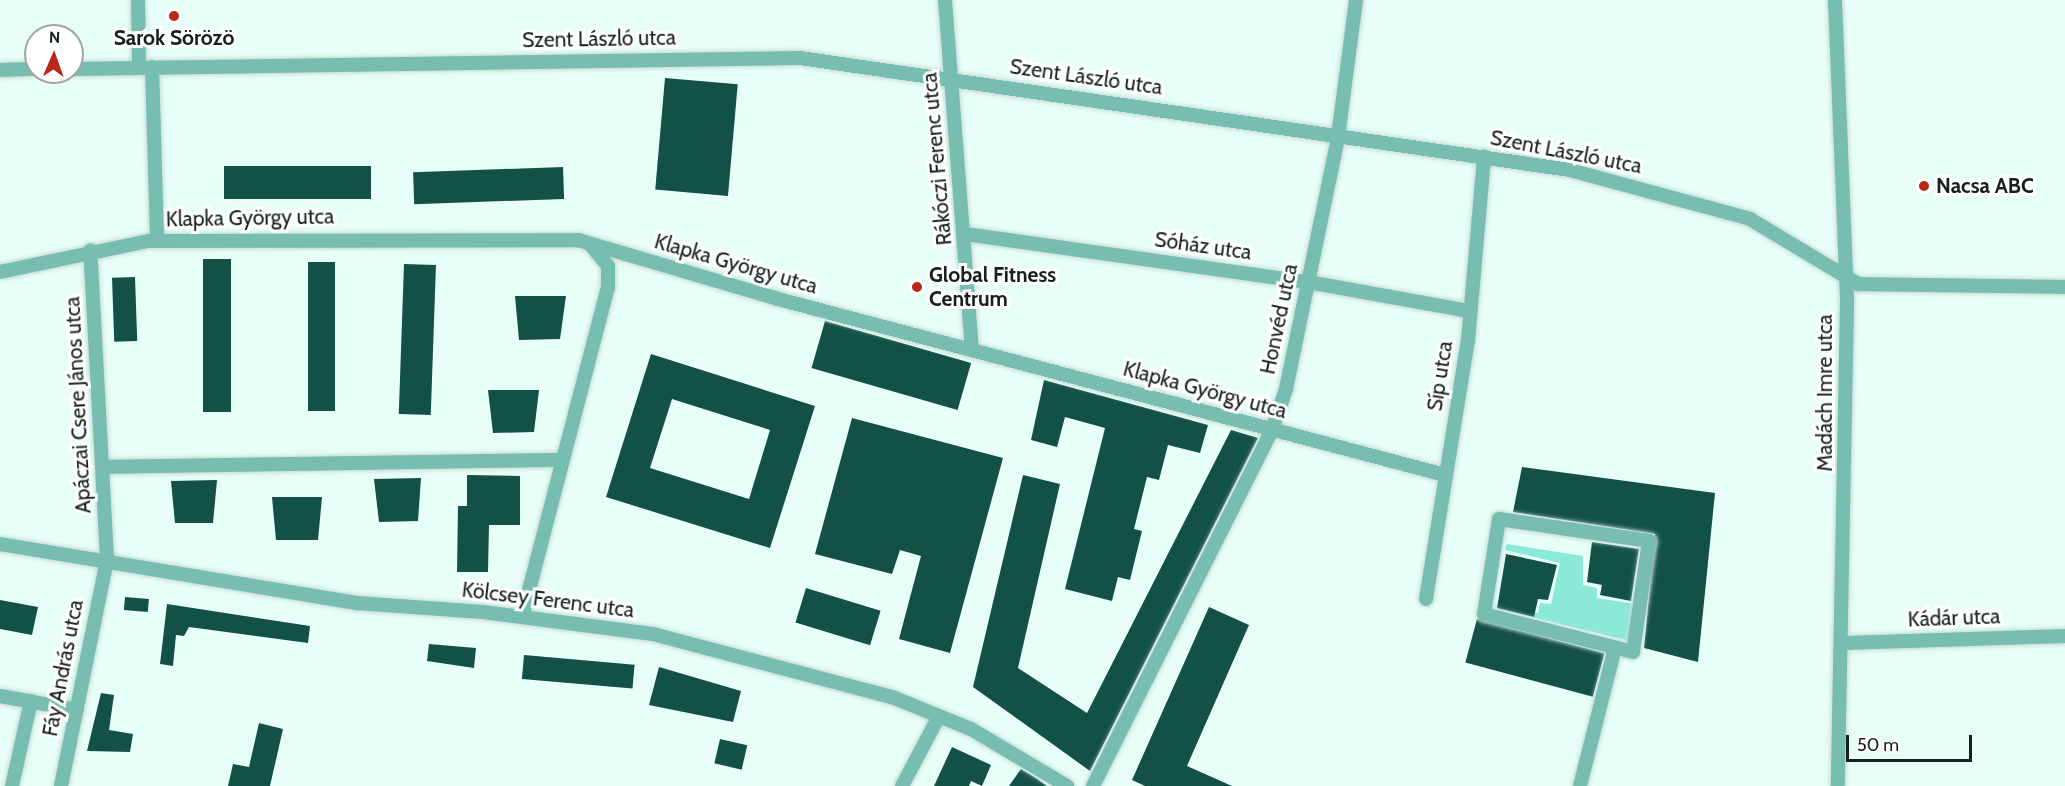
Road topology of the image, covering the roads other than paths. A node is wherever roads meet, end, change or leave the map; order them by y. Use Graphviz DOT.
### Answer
graph roads {
  1 [pos="138,0"];
  2 [pos="945,0"];
  3 [pos="1356,0"];
  4 [pos="1835,0"];
  5 [pos="146,67"];
  6 [pos="24,69"];
  7 [pos="84,69"];
  8 [pos="0,70"];
  9 [pos="950,79"];
  10 [pos="1338,137"];
  11 [pos="1484,158"];
  12 [pos="965,234"];
  13 [pos="157,240"];
  14 [pos="588,242"];
  15 [pos="90,250"];
  16 [pos="0,272"];
  17 [pos="1842,277"];
  18 [pos="1308,282"];
  19 [pos="2065,287"];
  20 [pos="1469,311"];
  21 [pos="972,350"];
  22 [pos="1272,430"];
  23 [pos="560,460"];
  24 [pos="102,467"];
  25 [pos="1445,475"];
  26 [pos="0,544"];
  27 [pos="107,559"];
  28 [pos="1426,599"];
  29 [pos="522,617"];
  30 [pos="2065,636"];
  31 [pos="1844,643"];
  32 [pos="1615,648"];
  33 [pos="0,696"];
  34 [pos="31,701"];
  35 [pos="77,710"];
  36 [pos="939,716"];
  37 [pos="12,786"];
  38 [pos="61,786"];
  39 [pos="902,786"];
  40 [pos="1067,786"];
  41 [pos="1093,786"];
  42 [pos="1580,786"];
  43 [pos="1838,786"];
  1 -- 5 [label="street"];
  2 -- 9 [label="street, Rákóczi Ferenc utca"];
  3 -- 10 [label="street, Honvéd utca"];
  4 -- 17 [label="street, Madách Imre utca"];
  5 -- 7 [label="street, Szent László utca"];
  5 -- 9 [label="street, Szent László utca"];
  5 -- 13 [label="street"];
  6 -- 8 [label="street"];
  9 -- 10 [label="street, Szent László utca"];
  9 -- 12 [label="street, Rákóczi Ferenc utca"];
  10 -- 11 [label="street, Szent László utca"];
  10 -- 18 [label="street, Honvéd utca"];
  11 -- 17 [label="street, Szent László utca"];
  11 -- 20 [label="street, Síp utca"];
  12 -- 18 [label="street, Sóház utca"];
  12 -- 21 [label="street, Rákóczi Ferenc utca"];
  13 -- 14 [label="street, Klapka György utca"];
  13 -- 15 [label="street, Klapka György utca"];
  14 -- 21 [label="street, Klapka György utca"];
  14 -- 23 [label="street"];
  15 -- 16 [label="street, Klapka György utca"];
  15 -- 24 [label="street, Apáczai Csere János utca"];
  17 -- 19 [label="street, Szent László utca"];
  17 -- 31 [label="street, Madách Imre utca"];
  18 -- 20 [label="street, Sóház utca"];
  18 -- 22 [label="street, Honvéd utca"];
  20 -- 25 [label="street, Síp utca"];
  21 -- 22 [label="street, Klapka György utca"];
  22 -- 25 [label="street, Klapka György utca"];
  22 -- 41 [label="street, Honvéd utca"];
  23 -- 24 [label="street"];
  23 -- 29 [label="street"];
  24 -- 27 [label="street, Apáczai Csere János utca"];
  25 -- 28 [label="street, Síp utca"];
  26 -- 27 [label="street, Kölcsey Ferenc utca"];
  27 -- 29 [label="street, Kölcsey Ferenc utca"];
  27 -- 35 [label="street, Fáy András utca"];
  29 -- 36 [label="street, Kölcsey Ferenc utca"];
  30 -- 31 [label="street, Kádár utca"];
  31 -- 43 [label="street, Madách Imre utca"];
  32 -- 32 [label="street"];
  32 -- 42 [label="street"];
  33 -- 34 [label="street"];
  34 -- 35 [label="street"];
  34 -- 37 [label="street"];
  35 -- 38 [label="street, Fáy András utca"];
  36 -- 39 [label="street"];
  36 -- 40 [label="street, Kölcsey Ferenc utca"];
}
